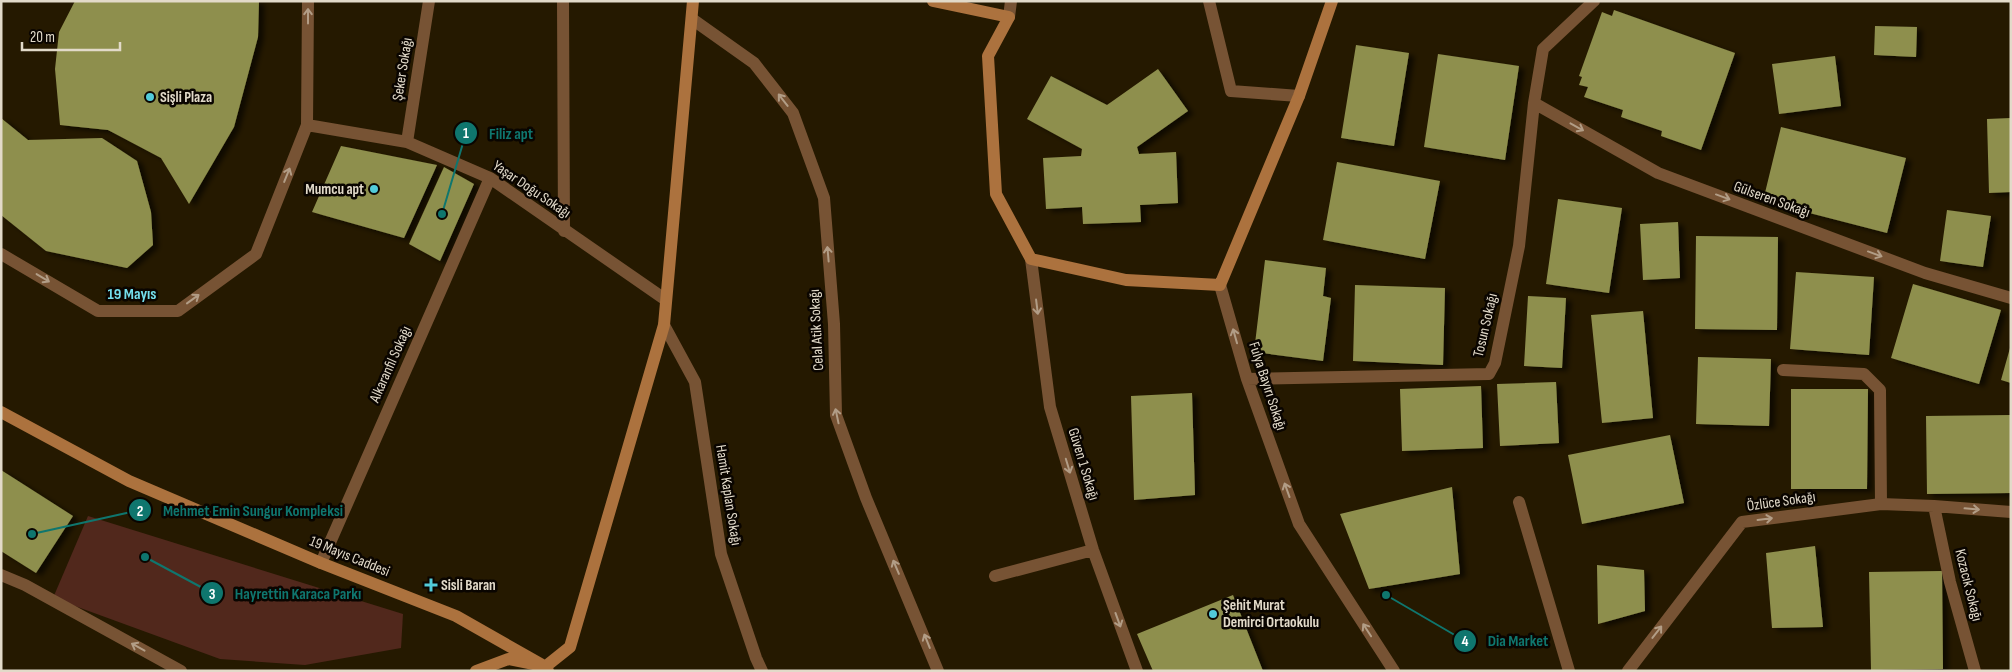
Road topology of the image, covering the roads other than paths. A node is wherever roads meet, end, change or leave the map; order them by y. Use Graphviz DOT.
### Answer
graph roads {
  1 [pos="308,1"];
  2 [pos="429,1"];
  3 [pos="563,1"];
  4 [pos="694,1"];
  5 [pos="933,1"];
  6 [pos="1011,1"];
  7 [pos="1210,1"];
  8 [pos="1332,1"];
  9 [pos="1594,1"];
  10 [pos="1009,17"];
  11 [pos="692,19"];
  12 [pos="1299,96"];
  13 [pos="1534,103"];
  14 [pos="307,125"];
  15 [pos="406,142"];
  16 [pos="490,178"];
  17 [pos="564,231"];
  18 [pos="1,254"];
  19 [pos="1031,259"];
  20 [pos="1220,285"];
  21 [pos="2011,298"];
  22 [pos="666,300"];
  23 [pos="664,325"];
  24 [pos="1784,370"];
  25 [pos="1248,379"];
  26 [pos="1,412"];
  27 [pos="1518,502"];
  28 [pos="1881,504"];
  29 [pos="1934,506"];
  30 [pos="2011,512"];
  31 [pos="1093,550"];
  32 [pos="321,563"];
  33 [pos="1,575"];
  34 [pos="995,576"];
  35 [pos="544,669"];
  36 [pos="180,671"];
  37 [pos="476,671"];
  38 [pos="762,671"];
  39 [pos="938,671"];
  40 [pos="1136,671"];
  41 [pos="1394,671"];
  42 [pos="1569,671"];
  43 [pos="1628,671"];
  44 [pos="1976,671"];
  14 -- 1 [label="street, one-way"];
  2 -- 15 [label="street, Şeker Sokağı"];
  3 -- 17 [label="street"];
  4 -- 11 [label="street"];
  5 -- 10 [label="street"];
  6 -- 10 [label="street"];
  7 -- 12 [label="street"];
  8 -- 12 [label="street"];
  9 -- 13 [label="street"];
  10 -- 19 [label="street, Güven 1 Sokağı"];
  11 -- 22 [label="street"];
  39 -- 11 [label="street, Celal Atik Sokağı, one-way"];
  12 -- 20 [label="street"];
  13 -- 21 [label="street, Gülseren Sokağı, one-way"];
  13 -- 25 [label="street, Tosun Sokağı"];
  14 -- 15 [label="street, Yaşar Doğu Sokağı"];
  18 -- 14 [label="street, one-way"];
  15 -- 16 [label="street, Yaşar Doğu Sokağı"];
  16 -- 17 [label="street, Yaşar Doğu Sokağı"];
  16 -- 32 [label="street, Alkaranfil Sokağı"];
  17 -- 22 [label="street, Yaşar Doğu Sokağı"];
  19 -- 20 [label="street"];
  19 -- 31 [label="street, Güven 1 Sokağı, one-way"];
  25 -- 20 [label="street, Fulya Bayırı Sokağı, one-way"];
  22 -- 23 [label="street"];
  23 -- 35 [label="street"];
  23 -- 38 [label="street, Hamit Kaplan Sokağı"];
  24 -- 28 [label="street"];
  41 -- 25 [label="street, Fulya Bayırı Sokağı, one-way"];
  26 -- 32 [label="street, 19 Mayıs Caddesi"];
  27 -- 42 [label="street"];
  28 -- 29 [label="street, Özlüce Sokağı"];
  43 -- 28 [label="street, Özlüce Sokağı, one-way"];
  29 -- 30 [label="street, Özlüce Sokağı, one-way"];
  29 -- 44 [label="street, Kozacık Sokağı"];
  31 -- 34 [label="street"];
  31 -- 40 [label="street, Güven 1 Sokağı, one-way"];
  32 -- 35 [label="street, 19 Mayıs Caddesi"];
  36 -- 33 [label="street, one-way"];
  35 -- 37 [label="street"];
}
